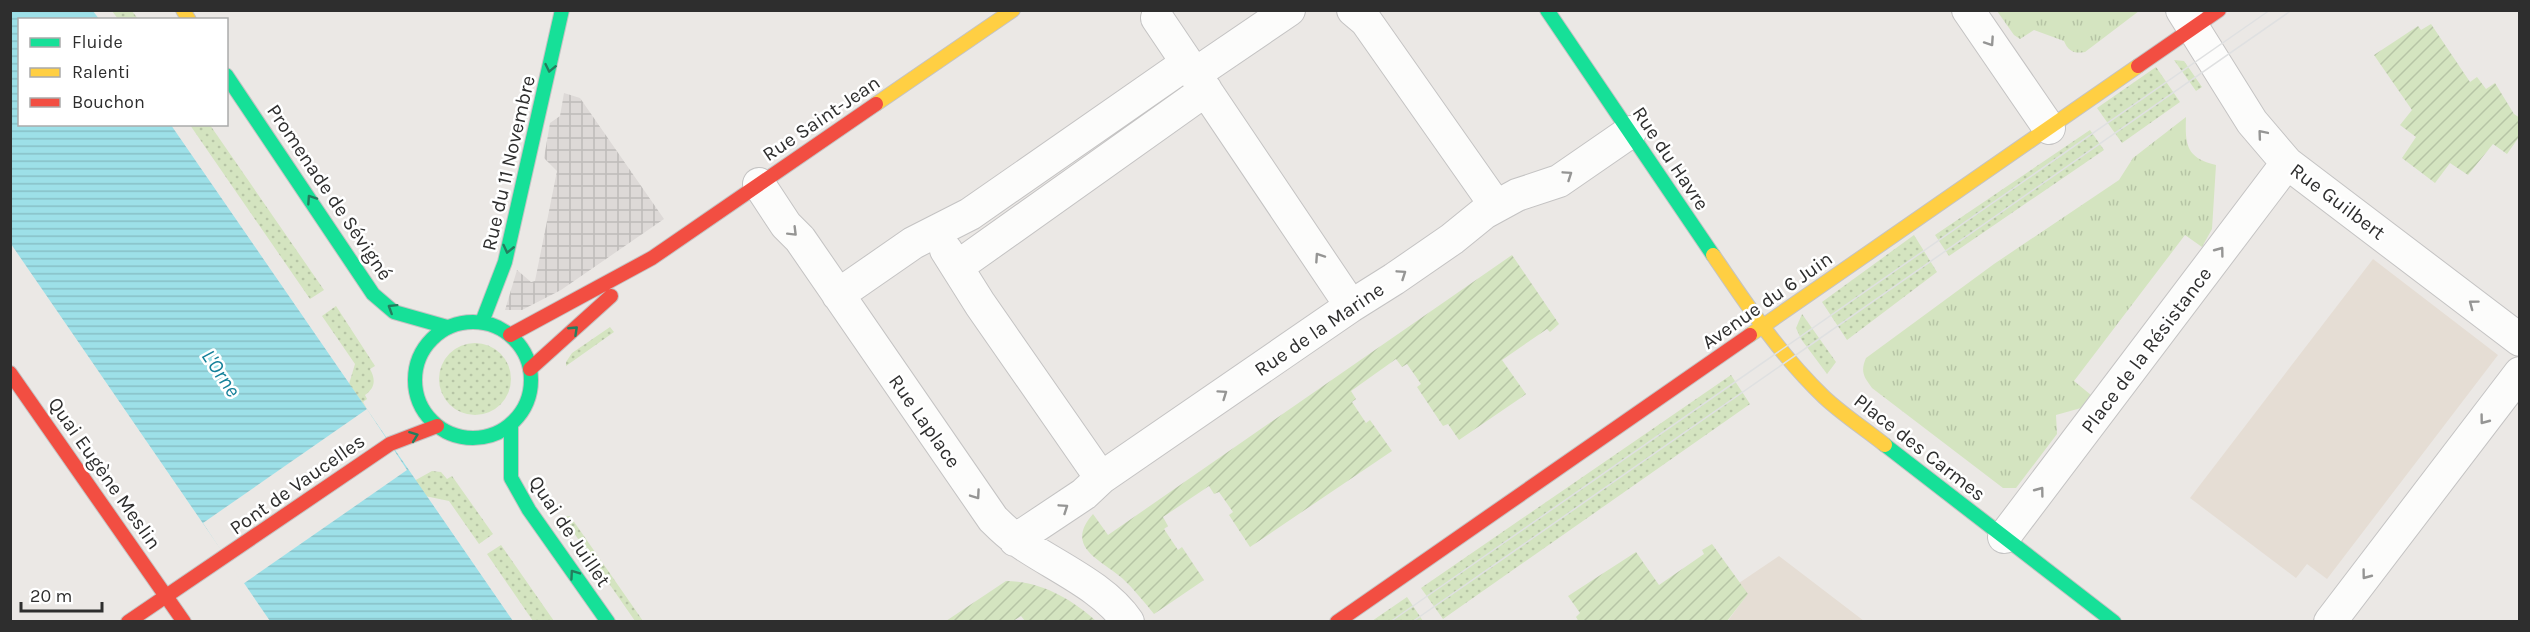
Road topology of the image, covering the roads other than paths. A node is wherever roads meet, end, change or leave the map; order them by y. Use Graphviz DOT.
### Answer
graph roads {
  1 [pos="562,10"];
  2 [pos="1012,10"];
  3 [pos="1289,10"];
  4 [pos="1353,10"];
  5 [pos="1547,10"];
  6 [pos="1968,10"];
  7 [pos="2218,10"];
  8 [pos="1157,18"];
  9 [pos="2187,20"];
  10 [pos="1196,76"];
  11 [pos="228,78"];
  12 [pos="2049,128"];
  13 [pos="1630,132"];
  14 [pos="2287,163"];
  15 [pos="759,184"];
  16 [pos="1496,207"];
  17 [pos="935,232"];
  18 [pos="652,258"];
  19 [pos="957,267"];
  20 [pos="838,295"];
  21 [pos="1351,306"];
  22 [pos="482,322"];
  23 [pos="447,327"];
  24 [pos="1762,327"];
  25 [pos="510,335"];
  26 [pos="2520,340"];
  27 [pos="530,369"];
  28 [pos="10,373"];
  29 [pos="2520,373"];
  30 [pos="416,390"];
  31 [pos="404,406"];
  32 [pos="512,424"];
  33 [pos="437,426"];
  34 [pos="394,428"];
  35 [pos="390,444"];
  36 [pos="1101,478"];
  37 [pos="2004,537"];
  38 [pos="1016,540"];
  39 [pos="166,596"];
  40 [pos="128,621"];
  41 [pos="183,621"];
  42 [pos="608,621"];
  43 [pos="1128,621"];
  44 [pos="1337,621"];
  45 [pos="2114,621"];
  46 [pos="2330,621"];
  1 -- 22 [label="street, Rue du 11 Novembre, one-way"];
  2 -- 15 [label="street, Rue Saint-Jean"];
  3 -- 10 [label="street"];
  4 -- 16 [label="street"];
  5 -- 13 [label="street, Rue du Havre"];
  6 -- 12 [label="street, one-way"];
  7 -- 9 [label="street, Avenue du 6 Juin"];
  8 -- 10 [label="street"];
  9 -- 12 [label="street, Avenue du 6 Juin"];
  14 -- 9 [label="street, Rue Guilbert, one-way"];
  10 -- 17 [label="street"];
  10 -- 19 [label="street"];
  21 -- 10 [label="street, one-way"];
  23 -- 11 [label="street, Promenade de Sévigné, one-way"];
  12 -- 24 [label="street, Avenue du 6 Juin"];
  16 -- 13 [label="street, Rue de la Marine, one-way"];
  13 -- 24 [label="street, Rue du Havre"];
  26 -- 14 [label="street, Rue Guilbert, one-way"];
  37 -- 14 [label="street, Place de la Résistance, one-way"];
  15 -- 18 [label="street, Rue Saint-Jean"];
  15 -- 20 [label="street, Rue Laplace, one-way"];
  21 -- 16 [label="street, Rue de la Marine, one-way"];
  17 -- 19 [label="street"];
  17 -- 20 [label="street"];
  18 -- 25 [label="street, Rue Saint-Jean"];
  27 -- 18 [label="street, Rue Saint-Jean, one-way"];
  19 -- 36 [label="street"];
  20 -- 38 [label="street, Rue Laplace, one-way"];
  36 -- 21 [label="street, Rue de la Marine, one-way"];
  22 -- 23 [label="street"];
  22 -- 25 [label="street"];
  23 -- 30 [label="street"];
  24 -- 37 [label="street, Place des Carmes"];
  24 -- 44 [label="street, Avenue du 6 Juin"];
  25 -- 27 [label="street"];
  27 -- 32 [label="street"];
  28 -- 39 [label="street, Quai Eugène Meslin"];
  29 -- 46 [label="street, one-way"];
  30 -- 31 [label="street"];
  30 -- 33 [label="street"];
  32 -- 33 [label="street"];
  42 -- 32 [label="street, Quai de Juillet, one-way"];
  35 -- 33 [label="street, Pont de Vaucelles, one-way"];
  34 -- 35 [label="street, Pont de Vaucelles"];
  35 -- 39 [label="street, Pont de Vaucelles"];
  38 -- 36 [label="street, Rue de la Marine, one-way"];
  37 -- 45 [label="street, Place des Carmes"];
  38 -- 43 [label="street, Rue Laplace"];
  39 -- 40 [label="street, Pont de Vaucelles"];
  39 -- 41 [label="street, Quai Eugène Meslin"];
}
